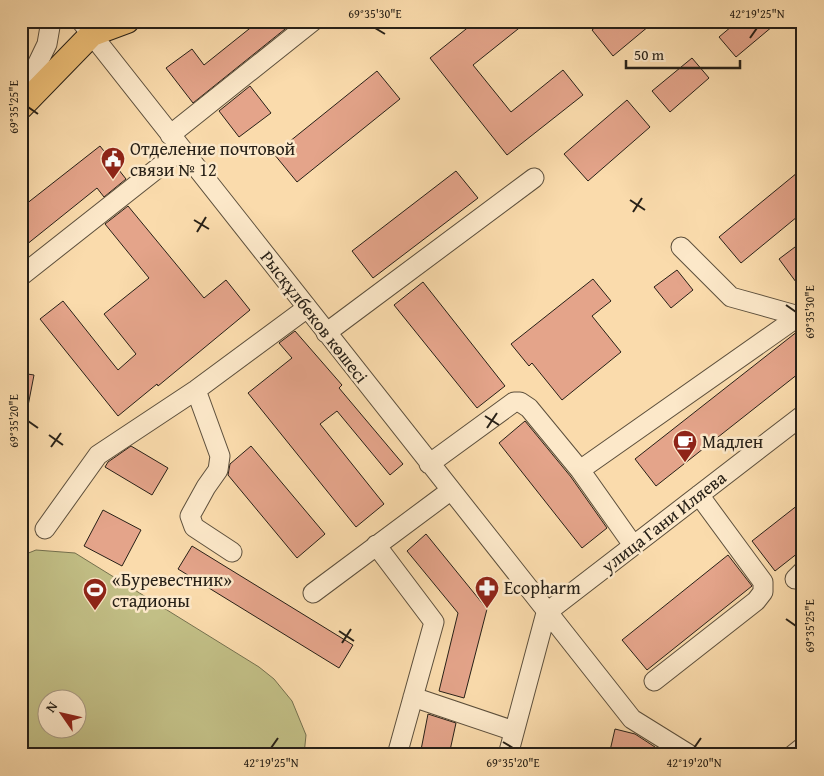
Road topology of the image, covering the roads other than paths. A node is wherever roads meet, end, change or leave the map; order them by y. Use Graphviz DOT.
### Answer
graph roads {
  1 [pos="51,21"];
  2 [pos="127,21"];
  3 [pos="313,21"];
  4 [pos="90,26"];
  5 [pos="21,98"];
  6 [pos="21,107"];
  7 [pos="170,135"];
  8 [pos="182,150"];
  9 [pos="534,178"];
  10 [pos="681,247"];
  11 [pos="21,276"];
  12 [pos="307,308"];
  13 [pos="801,318"];
  14 [pos="326,333"];
  15 [pos="196,390"];
  16 [pos="803,414"];
  17 [pos="429,464"];
  18 [pos="580,470"];
  19 [pos="450,491"];
  20 [pos="699,495"];
  21 [pos="46,529"];
  22 [pos="376,545"];
  23 [pos="634,545"];
  24 [pos="232,552"];
  25 [pos="313,593"];
  26 [pos="546,613"];
  27 [pos="654,681"];
  28 [pos="413,697"];
  29 [pos="514,731"];
  30 [pos="803,747"];
  31 [pos="398,755"];
  32 [pos="508,755"];
  33 [pos="690,755"];
  34 [pos="793,755"];
  1 -- 5 [label="street"];
  2 -- 4 [label="main road"];
  3 -- 7 [label="street"];
  4 -- 6 [label="main road"];
  4 -- 7 [label="street, Рысқұлбеков көшесі"];
  7 -- 8 [label="street, Рысқұлбеков көшесі"];
  8 -- 11 [label="street"];
  8 -- 12 [label="street, Рысқұлбеков көшесі"];
  9 -- 14 [label="street"];
  10 -- 13 [label="street"];
  12 -- 14 [label="street, Рысқұлбеков көшесі"];
  12 -- 15 [label="street"];
  13 -- 18 [label="street"];
  14 -- 17 [label="street, Рысқұлбеков көшесі"];
  15 -- 21 [label="street"];
  15 -- 24 [label="street"];
  16 -- 20 [label="street, улица Гани Иляева"];
  17 -- 18 [label="street"];
  17 -- 19 [label="street, Рысқұлбеков көшесі"];
  18 -- 23 [label="street"];
  19 -- 22 [label="street"];
  19 -- 26 [label="street, Рысқұлбеков көшесі"];
  20 -- 23 [label="street, улица Гани Иляева"];
  20 -- 27 [label="street"];
  22 -- 25 [label="street"];
  22 -- 28 [label="street"];
  23 -- 26 [label="street, улица Гани Иляева"];
  26 -- 29 [label="street"];
  26 -- 33 [label="street, Рысқұлбеков көшесі"];
  28 -- 29 [label="street"];
  28 -- 31 [label="street"];
  29 -- 32 [label="street"];
  30 -- 34 [label="street"];
}
